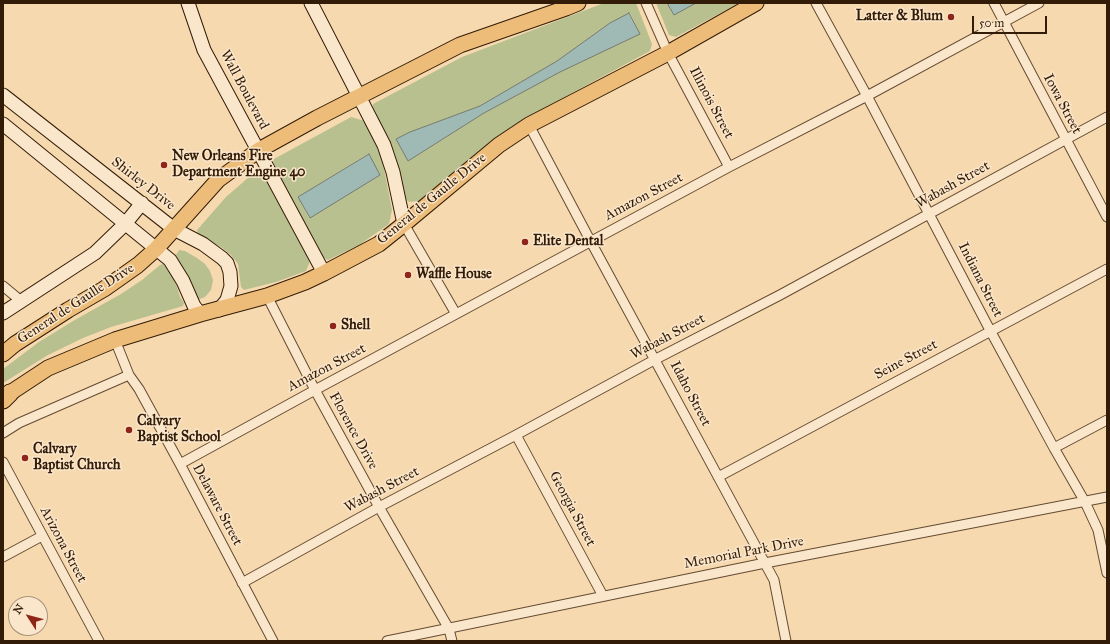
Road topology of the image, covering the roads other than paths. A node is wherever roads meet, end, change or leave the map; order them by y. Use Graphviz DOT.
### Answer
graph roads {
  1 [pos="188,3"];
  2 [pos="311,3"];
  3 [pos="578,3"];
  4 [pos="646,3"];
  5 [pos="756,3"];
  6 [pos="816,3"];
  7 [pos="994,3"];
  8 [pos="1039,3"];
  9 [pos="1004,22"];
  10 [pos="668,53"];
  11 [pos="3,95"];
  12 [pos="360,96"];
  13 [pos="867,96"];
  14 [pos="1107,117"];
  15 [pos="3,124"];
  16 [pos="529,125"];
  17 [pos="1065,139"];
  18 [pos="259,150"];
  19 [pos="729,167"];
  20 [pos="142,203"];
  21 [pos="930,214"];
  22 [pos="1107,217"];
  23 [pos="125,224"];
  24 [pos="404,224"];
  25 [pos="174,229"];
  26 [pos="591,242"];
  27 [pos="156,249"];
  28 [pos="1107,270"];
  29 [pos="324,273"];
  30 [pos="3,286"];
  31 [pos="267,296"];
  32 [pos="21,300"];
  33 [pos="219,310"];
  34 [pos="3,313"];
  35 [pos="200,314"];
  36 [pos="456,314"];
  37 [pos="991,332"];
  38 [pos="115,340"];
  39 [pos="3,354"];
  40 [pos="656,359"];
  41 [pos="129,375"];
  42 [pos="314,390"];
  43 [pos="5,396"];
  44 [pos="1107,420"];
  45 [pos="3,433"];
  46 [pos="516,436"];
  47 [pos="1054,448"];
  48 [pos="3,462"];
  49 [pos="180,464"];
  50 [pos="718,477"];
  51 [pos="1107,497"];
  52 [pos="1085,502"];
  53 [pos="379,507"];
  54 [pos="42,536"];
  55 [pos="3,557"];
  56 [pos="765,563"];
  57 [pos="1107,573"];
  58 [pos="242,583"];
  59 [pos="603,596"];
  60 [pos="449,629"];
  61 [pos="99,641"];
  62 [pos="273,641"];
  63 [pos="387,641"];
  64 [pos="452,641"];
  65 [pos="786,641"];
  1 -- 18 [label="street, Wall Boulevard"];
  2 -- 12 [label="street"];
  3 -- 12 [label="main road, General de Gaulle Drive"];
  4 -- 10 [label="street, Illinois Street"];
  5 -- 10 [label="main road, General de Gaulle Drive"];
  6 -- 13 [label="street, Indiana Street"];
  7 -- 9 [label="street, Iowa Street"];
  8 -- 9 [label="street, Amazon Street"];
  9 -- 13 [label="street, Amazon Street"];
  9 -- 17 [label="street, Iowa Street"];
  10 -- 16 [label="main road, General de Gaulle Drive"];
  10 -- 19 [label="street, Illinois Street"];
  11 -- 20 [label="street, Shirley Drive"];
  12 -- 18 [label="main road, General de Gaulle Drive"];
  12 -- 24 [label="street"];
  13 -- 19 [label="street, Amazon Street"];
  13 -- 21 [label="street, Indiana Street"];
  14 -- 17 [label="street, Wabash Street"];
  15 -- 23 [label="street"];
  16 -- 24 [label="main road, General de Gaulle Drive"];
  16 -- 26 [label="street, Idaho Street"];
  17 -- 21 [label="street, Wabash Street"];
  17 -- 22 [label="street, Iowa Street"];
  18 -- 25 [label="main road, General de Gaulle Drive"];
  18 -- 29 [label="street, Wall Boulevard"];
  19 -- 26 [label="street, Amazon Street"];
  20 -- 23 [label="street"];
  20 -- 25 [label="street, Shirley Drive"];
  21 -- 37 [label="street, Indiana Street"];
  21 -- 40 [label="street, Wabash Street"];
  23 -- 27 [label="street"];
  23 -- 32 [label="street"];
  24 -- 29 [label="main road, General de Gaulle Drive"];
  24 -- 36 [label="street"];
  25 -- 27 [label="main road, General de Gaulle Drive"];
  25 -- 33 [label="street, Shirley Drive"];
  26 -- 36 [label="street, Amazon Street"];
  26 -- 40 [label="street, Idaho Street"];
  27 -- 35 [label="street"];
  27 -- 39 [label="main road, General de Gaulle Drive"];
  28 -- 37 [label="street, Seine Street"];
  29 -- 31 [label="main road, General de Gaulle Drive"];
  30 -- 32 [label="street"];
  31 -- 33 [label="main road, General de Gaulle Drive"];
  31 -- 42 [label="street, Florence Drive"];
  32 -- 34 [label="street"];
  33 -- 35 [label="main road, General de Gaulle Drive"];
  35 -- 38 [label="main road, General de Gaulle Drive"];
  36 -- 42 [label="street, Amazon Street"];
  37 -- 47 [label="street, Indiana Street"];
  37 -- 50 [label="street, Seine Street"];
  38 -- 41 [label="street, Delaware Street"];
  38 -- 43 [label="main road, General de Gaulle Drive"];
  40 -- 46 [label="street, Wabash Street"];
  40 -- 50 [label="street, Idaho Street"];
  41 -- 45 [label="street"];
  41 -- 49 [label="street, Delaware Street"];
  42 -- 49 [label="street, Amazon Street"];
  42 -- 53 [label="street, Florence Drive"];
  44 -- 47 [label="street"];
  46 -- 53 [label="street, Wabash Street"];
  46 -- 59 [label="street, Georgia Street"];
  47 -- 52 [label="street, Indiana Street"];
  48 -- 54 [label="street, Arizona Street"];
  49 -- 58 [label="street, Delaware Street"];
  50 -- 56 [label="street, Idaho Street"];
  51 -- 52 [label="street, Memorial Park Drive"];
  52 -- 56 [label="street, Memorial Park Drive"];
  52 -- 57 [label="street, Indiana Street"];
  53 -- 58 [label="street, Wabash Street"];
  53 -- 60 [label="street, Florence Drive"];
  54 -- 55 [label="street"];
  54 -- 61 [label="street, Arizona Street"];
  56 -- 59 [label="street, Memorial Park Drive"];
  56 -- 65 [label="street, Idaho Street"];
  58 -- 62 [label="street, Delaware Street"];
  59 -- 60 [label="street, Memorial Park Drive"];
  60 -- 63 [label="street, Memorial Park Drive"];
  60 -- 64 [label="street, Florence Drive"];
}
